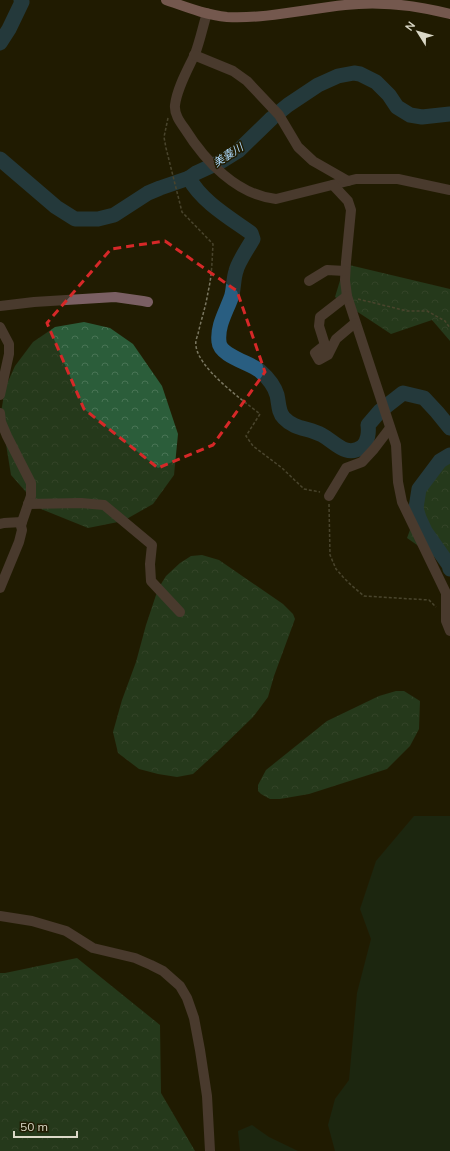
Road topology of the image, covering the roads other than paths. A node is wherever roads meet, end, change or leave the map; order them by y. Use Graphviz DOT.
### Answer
graph roads {
  1 [pos="166,0"];
  2 [pos="382,2"];
  3 [pos="207,13"];
  4 [pos="450,14"];
  5 [pos="194,55"];
  6 [pos="348,182"];
  7 [pos="333,185"];
  8 [pos="450,190"];
  9 [pos="345,271"];
  10 [pos="309,281"];
  11 [pos="346,296"];
  12 [pos="148,302"];
  13 [pos="0,306"];
  14 [pos="355,323"];
  15 [pos="0,327"];
  16 [pos="0,395"];
  17 [pos="0,413"];
  18 [pos="390,428"];
  19 [pos="329,496"];
  20 [pos="28,504"];
  21 [pos="22,522"];
  22 [pos="0,524"];
  23 [pos="0,588"];
  24 [pos="180,612"];
  25 [pos="450,631"];
  26 [pos="0,916"];
  27 [pos="210,1151"];
  1 -- 3 [label="main road"];
  2 -- 3 [label="main road"];
  2 -- 4 [label="main road"];
  3 -- 5 [label="street"];
  5 -- 6 [label="street"];
  5 -- 7 [label="street"];
  6 -- 7 [label="street"];
  6 -- 8 [label="street"];
  7 -- 9 [label="street"];
  9 -- 10 [label="street"];
  9 -- 11 [label="street"];
  11 -- 14 [label="street"];
  11 -- 14 [label="street"];
  12 -- 13 [label="street"];
  14 -- 18 [label="street"];
  15 -- 16 [label="street"];
  17 -- 20 [label="street"];
  18 -- 19 [label="street"];
  18 -- 25 [label="street"];
  20 -- 21 [label="street"];
  20 -- 24 [label="street"];
  21 -- 22 [label="street"];
  21 -- 23 [label="street"];
  26 -- 27 [label="street"];
}
